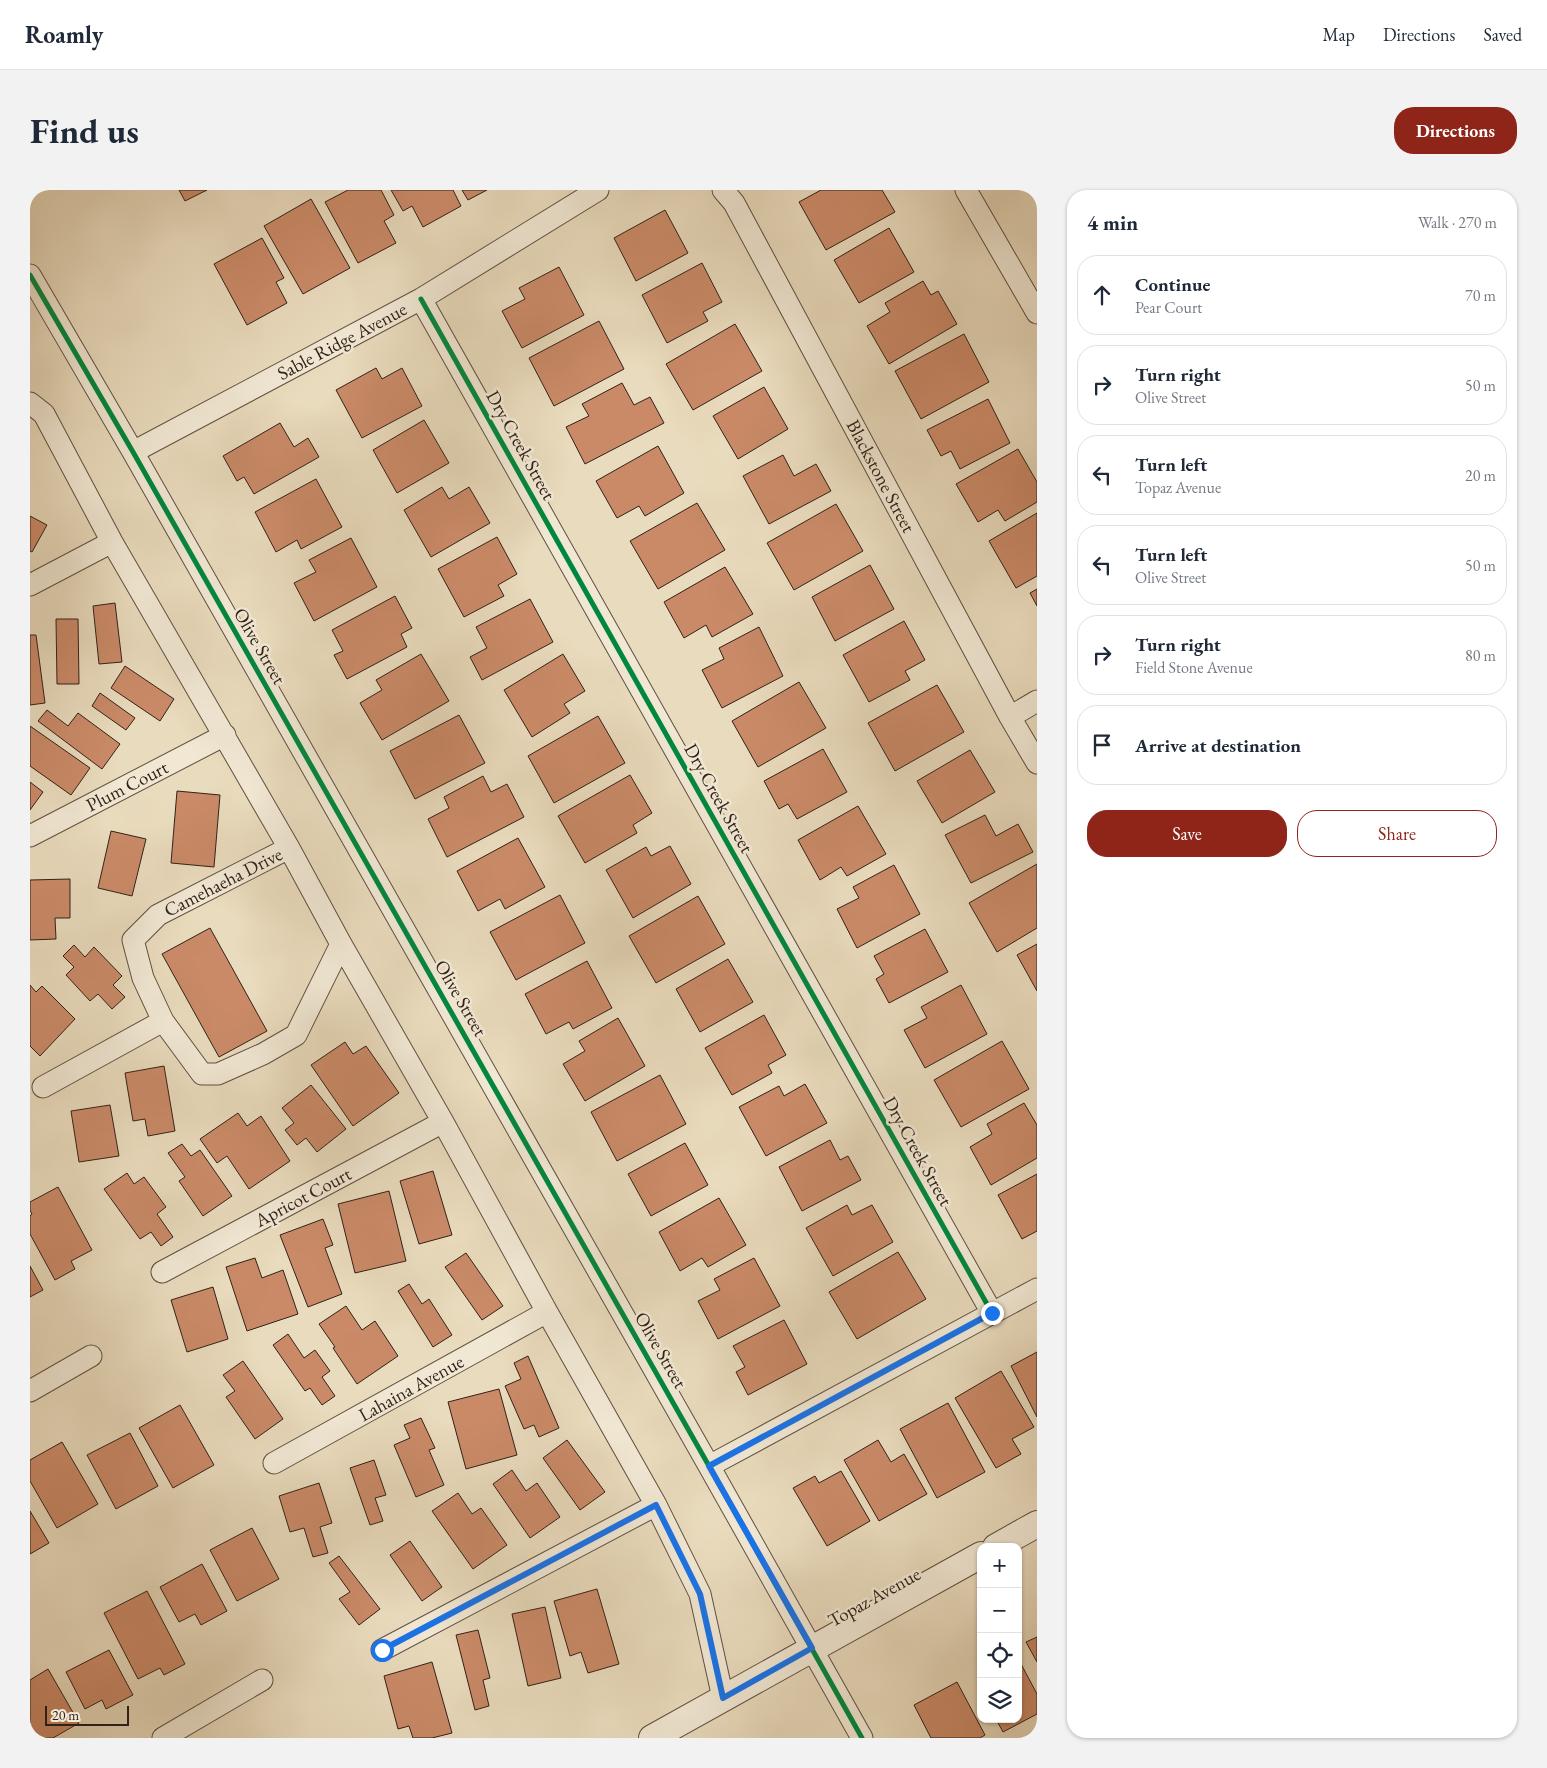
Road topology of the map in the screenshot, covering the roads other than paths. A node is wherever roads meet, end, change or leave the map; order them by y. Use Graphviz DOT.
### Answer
graph roads {
  1 [pos="598,190"];
  2 [pos="723,190"];
  3 [pos="966,190"];
  4 [pos="30,275"];
  5 [pos="421,299"];
  6 [pos="1037,313"];
  7 [pos="30,403"];
  8 [pos="133,452"];
  9 [pos="112,542"];
  10 [pos="30,585"];
  11 [pos="1037,701"];
  12 [pos="1010,717"];
  13 [pos="225,735"];
  14 [pos="1037,763"];
  15 [pos="30,836"];
  16 [pos="289,848"];
  17 [pos="341,944"];
  18 [pos="163,1021"];
  19 [pos="43,1087"];
  20 [pos="443,1122"];
  21 [pos="162,1272"];
  22 [pos="1037,1289"];
  23 [pos="547,1312"];
  24 [pos="992,1313"];
  25 [pos="91,1356"];
  26 [pos="30,1391"];
  27 [pos="274,1463"];
  28 [pos="709,1466"];
  29 [pos="656,1505"];
  30 [pos="1037,1524"];
  31 [pos="1003,1543"];
  32 [pos="977,1557"];
  33 [pos="812,1648"];
  34 [pos="382,1650"];
  35 [pos="262,1680"];
  36 [pos="723,1698"];
  37 [pos="162,1738"];
  38 [pos="652,1738"];
  39 [pos="862,1738"];
  1 -- 5 [label="street, Sable Ridge Avenue"];
  2 -- 12 [label="street, Blackstone Street"];
  3 -- 6 [label="street"];
  4 -- 8 [label="street, Olive Street"];
  5 -- 8 [label="street, Sable Ridge Avenue"];
  5 -- 24 [label="street, Dry Creek Street"];
  7 -- 9 [label="street"];
  8 -- 28 [label="street, Olive Street"];
  9 -- 10 [label="street"];
  9 -- 13 [label="street"];
  11 -- 12 [label="street"];
  12 -- 14 [label="street, Blackstone Street"];
  13 -- 15 [label="street, Plum Court"];
  13 -- 16 [label="street"];
  16 -- 17 [label="street"];
  16 -- 18 [label="street, Camehaeha Drive"];
  17 -- 18 [label="street, Camehaeha Drive"];
  17 -- 20 [label="street"];
  18 -- 19 [label="street"];
  20 -- 21 [label="street, Apricot Court"];
  20 -- 23 [label="street"];
  22 -- 24 [label="street"];
  23 -- 27 [label="street, Lahaina Avenue"];
  23 -- 29 [label="street"];
  24 -- 28 [label="street"];
  25 -- 26 [label="street"];
  28 -- 33 [label="street, Olive Street"];
  29 -- 34 [label="street"];
  29 -- 36 [label="street"];
  30 -- 31 [label="street"];
  32 -- 33 [label="street, Topaz Avenue"];
  33 -- 36 [label="street, Topaz Avenue"];
  33 -- 39 [label="street, Olive Street"];
  35 -- 37 [label="street"];
  36 -- 38 [label="street, Topaz Avenue"];
}
